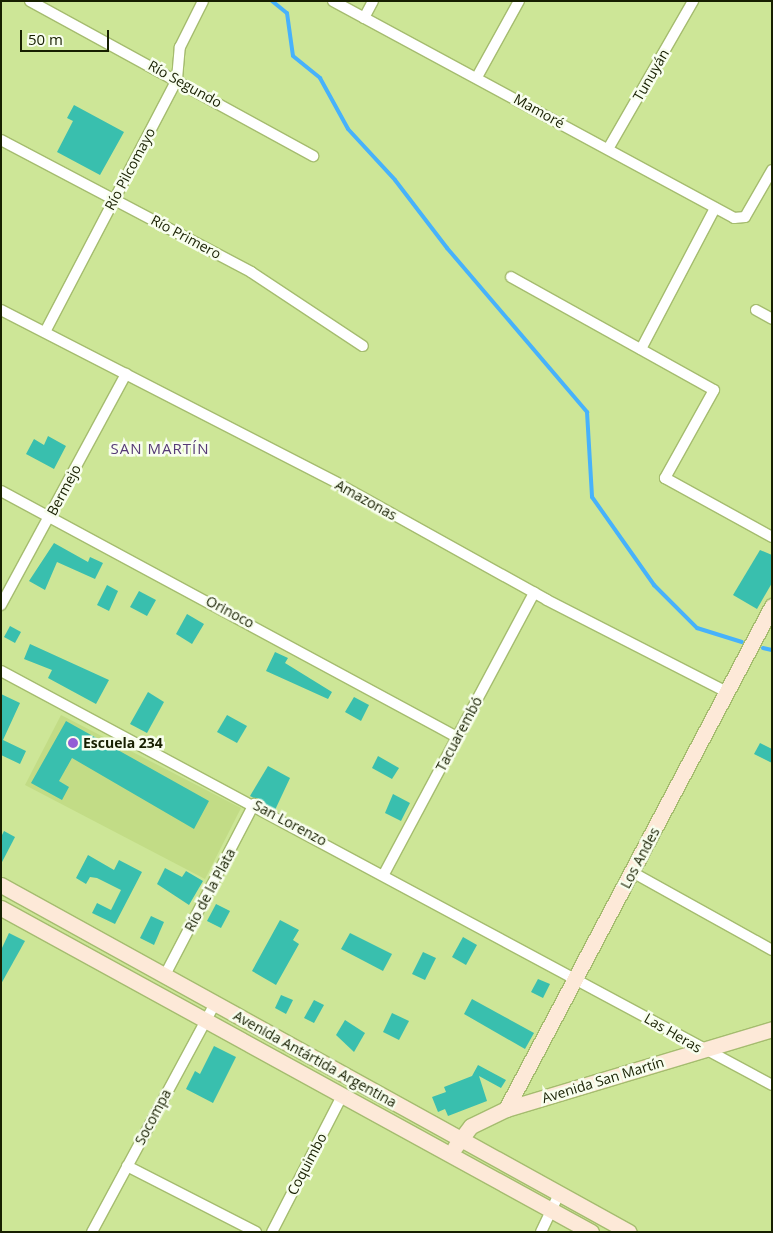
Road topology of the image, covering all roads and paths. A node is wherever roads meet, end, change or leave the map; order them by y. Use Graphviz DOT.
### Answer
graph roads {
  1 [pos="30,1"];
  2 [pos="204,1"];
  3 [pos="333,1"];
  4 [pos="373,1"];
  5 [pos="519,1"];
  6 [pos="693,1"];
  7 [pos="364,18"];
  8 [pos="477,77"];
  9 [pos="177,79"];
  10 [pos="1,140"];
  11 [pos="608,148"];
  12 [pos="312,156"];
  13 [pos="772,170"];
  14 [pos="115,199"];
  15 [pos="715,208"];
  16 [pos="511,277"];
  17 [pos="1,310"];
  18 [pos="756,310"];
  19 [pos="772,319"];
  20 [pos="45,332"];
  21 [pos="363,346"];
  22 [pos="640,349"];
  23 [pos="126,374"];
  24 [pos="1,491"];
  25 [pos="49,516"];
  26 [pos="772,537"];
  27 [pos="534,593"];
  28 [pos="1,605"];
  29 [pos="772,606"];
  30 [pos="1,671"];
  31 [pos="729,693"];
  32 [pos="457,737"];
  33 [pos="254,804"];
  34 [pos="632,872"];
  35 [pos="384,874"];
  36 [pos="1,886"];
  37 [pos="1,908"];
  38 [pos="772,950"];
  39 [pos="165,975"];
  40 [pos="577,977"];
  41 [pos="215,1004"];
  42 [pos="205,1020"];
  43 [pos="772,1029"];
  44 [pos="703,1050"];
  45 [pos="772,1085"];
  46 [pos="342,1096"];
  47 [pos="506,1109"];
  48 [pos="460,1138"];
  49 [pos="450,1154"];
  50 [pos="127,1166"];
  51 [pos="559,1194"];
  52 [pos="552,1210"];
  53 [pos="92,1232"];
  54 [pos="256,1232"];
  55 [pos="272,1232"];
  56 [pos="541,1232"];
  57 [pos="591,1232"];
  58 [pos="629,1232"];
  1 -- 9 [label="street, Río Segundo"];
  2 -- 9 [label="street, Río Pilcomayo"];
  3 -- 7 [label="street, Mamoré"];
  4 -- 7 [label="street"];
  5 -- 8 [label="street"];
  6 -- 11 [label="street, Tunuyán"];
  7 -- 8 [label="street, Mamoré"];
  8 -- 11 [label="street, Mamoré"];
  9 -- 12 [label="street, Río Segundo"];
  9 -- 14 [label="street, Río Pilcomayo"];
  10 -- 14 [label="street, Río Primero"];
  11 -- 15 [label="street, Mamoré"];
  13 -- 15 [label="street, Mamoré"];
  14 -- 20 [label="street, Río Pilcomayo"];
  14 -- 21 [label="street, Río Primero"];
  15 -- 22 [label="street"];
  16 -- 22 [label="street"];
  17 -- 20 [label="street, Amazonas"];
  18 -- 19 [label="street"];
  20 -- 23 [label="street, Amazonas"];
  22 -- 26 [label="street"];
  23 -- 25 [label="street, Bermejo"];
  23 -- 27 [label="street, Amazonas"];
  24 -- 25 [label="street, Orinoco"];
  25 -- 28 [label="street, Bermejo"];
  25 -- 32 [label="street, Orinoco"];
  27 -- 31 [label="street, Amazonas"];
  27 -- 32 [label="street, Tacuarembó"];
  29 -- 31 [label="main road, Los Andes"];
  30 -- 33 [label="street, San Lorenzo"];
  31 -- 34 [label="main road, Los Andes"];
  32 -- 35 [label="street, Tacuarembó"];
  33 -- 35 [label="street, San Lorenzo"];
  33 -- 39 [label="street, Río de la Plata"];
  34 -- 38 [label="street"];
  34 -- 40 [label="main road, Los Andes"];
  35 -- 40 [label="street, San Lorenzo"];
  36 -- 39 [label="main road, Avenida Antártida Argentina"];
  37 -- 42 [label="main road, Avenida Antártida Argentina"];
  39 -- 41 [label="main road, Avenida Antártida Argentina"];
  40 -- 44 [label="street, Las Heras"];
  40 -- 47 [label="main road, Los Andes"];
  41 -- 42 [label="street, Socompa"];
  41 -- 48 [label="main road, Avenida Antártida Argentina"];
  42 -- 46 [label="main road, Avenida Antártida Argentina"];
  42 -- 50 [label="street, Socompa"];
  43 -- 44 [label="main road, Avenida San Martín"];
  44 -- 45 [label="street, Las Heras"];
  44 -- 47 [label="main road, Avenida San Martín"];
  46 -- 49 [label="main road, Avenida Antártida Argentina"];
  46 -- 55 [label="street, Coquimbo"];
  47 -- 48 [label="main road, Avenida San Martín"];
  48 -- 49 [label="main road, Avenida San Martín"];
  48 -- 51 [label="main road, Avenida Antártida Argentina"];
  49 -- 52 [label="main road, Avenida Antártida Argentina"];
  50 -- 53 [label="street, Socompa"];
  50 -- 54 [label="street"];
  51 -- 52 [label="street"];
  51 -- 58 [label="main road, Avenida Antártida Argentina"];
  52 -- 56 [label="street"];
  52 -- 57 [label="main road, Avenida Antártida Argentina"];
}
